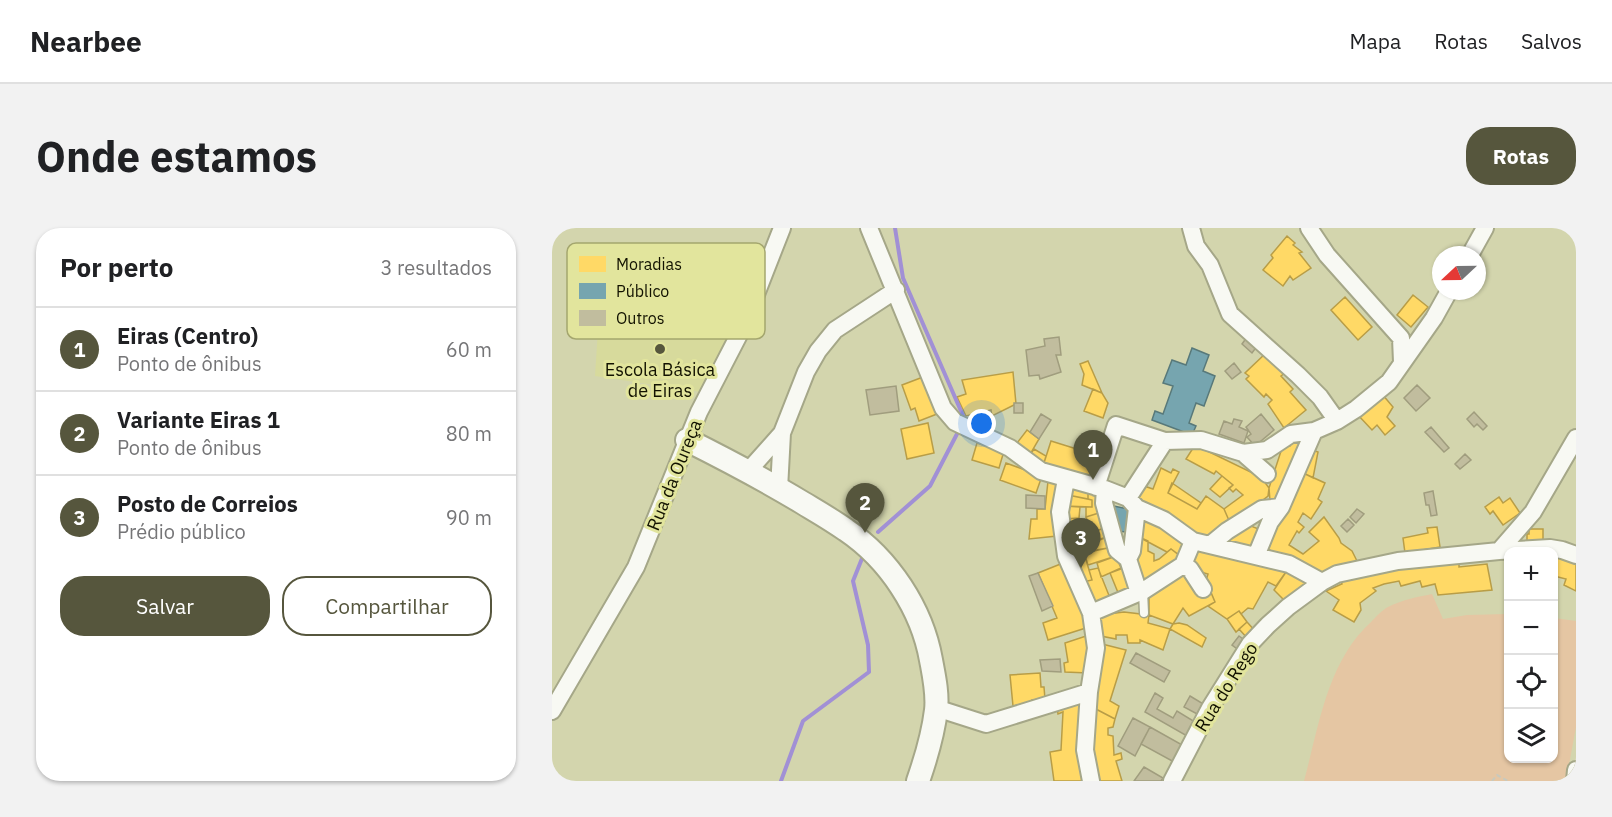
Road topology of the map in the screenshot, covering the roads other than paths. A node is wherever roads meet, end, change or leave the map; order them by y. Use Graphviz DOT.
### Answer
graph roads {
  1 [pos="869,228"];
  2 [pos="1191,228"];
  3 [pos="1309,228"];
  4 [pos="1485,228"];
  5 [pos="780,229"];
  6 [pos="1475,246"];
  7 [pos="765,269"];
  8 [pos="896,290"];
  9 [pos="1444,300"];
  10 [pos="737,339"];
  11 [pos="1402,362"];
  12 [pos="1338,421"];
  13 [pos="1314,431"];
  14 [pos="782,434"];
  15 [pos="1576,438"];
  16 [pos="687,440"];
  17 [pos="1165,441"];
  18 [pos="1243,453"];
  19 [pos="749,470"];
  20 [pos="1267,474"];
  21 [pos="1066,479"];
  22 [pos="1101,488"];
  23 [pos="780,489"];
  24 [pos="1132,503"];
  25 [pos="1281,507"];
  26 [pos="1202,543"];
  27 [pos="1498,550"];
  28 [pos="1576,555"];
  29 [pos="1256,556"];
  30 [pos="1128,559"];
  31 [pos="1183,565"];
  32 [pos="1322,582"];
  33 [pos="1203,589"];
  34 [pos="1141,592"];
  35 [pos="1091,613"];
  36 [pos="1144,613"];
  37 [pos="1089,692"];
  38 [pos="936,708"];
  39 [pos="552,711"];
  40 [pos="1576,770"];
  41 [pos="918,781"];
  42 [pos="1092,781"];
  43 [pos="1172,781"];
  44 [pos="1575,781"];
  1 -- 8 [label="street"];
  2 -- 12 [label="street"];
  3 -- 11 [label="street"];
  4 -- 6 [label="street"];
  5 -- 7 [label="street, Rua da Oureça"];
  8 -- 14 [label="street"];
  8 -- 21 [label="street"];
  9 -- 11 [label="street"];
  10 -- 16 [label="street, Rua da Oureça"];
  11 -- 12 [label="street"];
  12 -- 13 [label="street"];
  13 -- 18 [label="street"];
  13 -- 25 [label="street"];
  14 -- 19 [label="street"];
  14 -- 23 [label="street"];
  15 -- 27 [label="street"];
  16 -- 19 [label="street"];
  16 -- 39 [label="street, Rua da Oureça"];
  17 -- 18 [label="street"];
  17 -- 22 [label="street"];
  17 -- 24 [label="street"];
  18 -- 20 [label="street"];
  19 -- 23 [label="street"];
  21 -- 22 [label="street"];
  21 -- 35 [label="street"];
  22 -- 24 [label="street"];
  22 -- 30 [label="street"];
  23 -- 38 [label="street"];
  24 -- 26 [label="street"];
  24 -- 30 [label="street"];
  25 -- 26 [label="street"];
  25 -- 29 [label="street"];
  26 -- 29 [label="street"];
  26 -- 31 [label="street"];
  27 -- 28 [label="street, Rua do Rego"];
  27 -- 32 [label="street, Rua do Rego"];
  29 -- 32 [label="street"];
  30 -- 34 [label="street"];
  31 -- 33 [label="street"];
  31 -- 34 [label="street"];
  32 -- 43 [label="street, Rua do Rego"];
  34 -- 35 [label="street"];
  34 -- 36 [label="lane"];
  35 -- 37 [label="street"];
  37 -- 38 [label="street"];
  37 -- 42 [label="street"];
  38 -- 41 [label="street"];
  40 -- 44 [label="street"];
}
